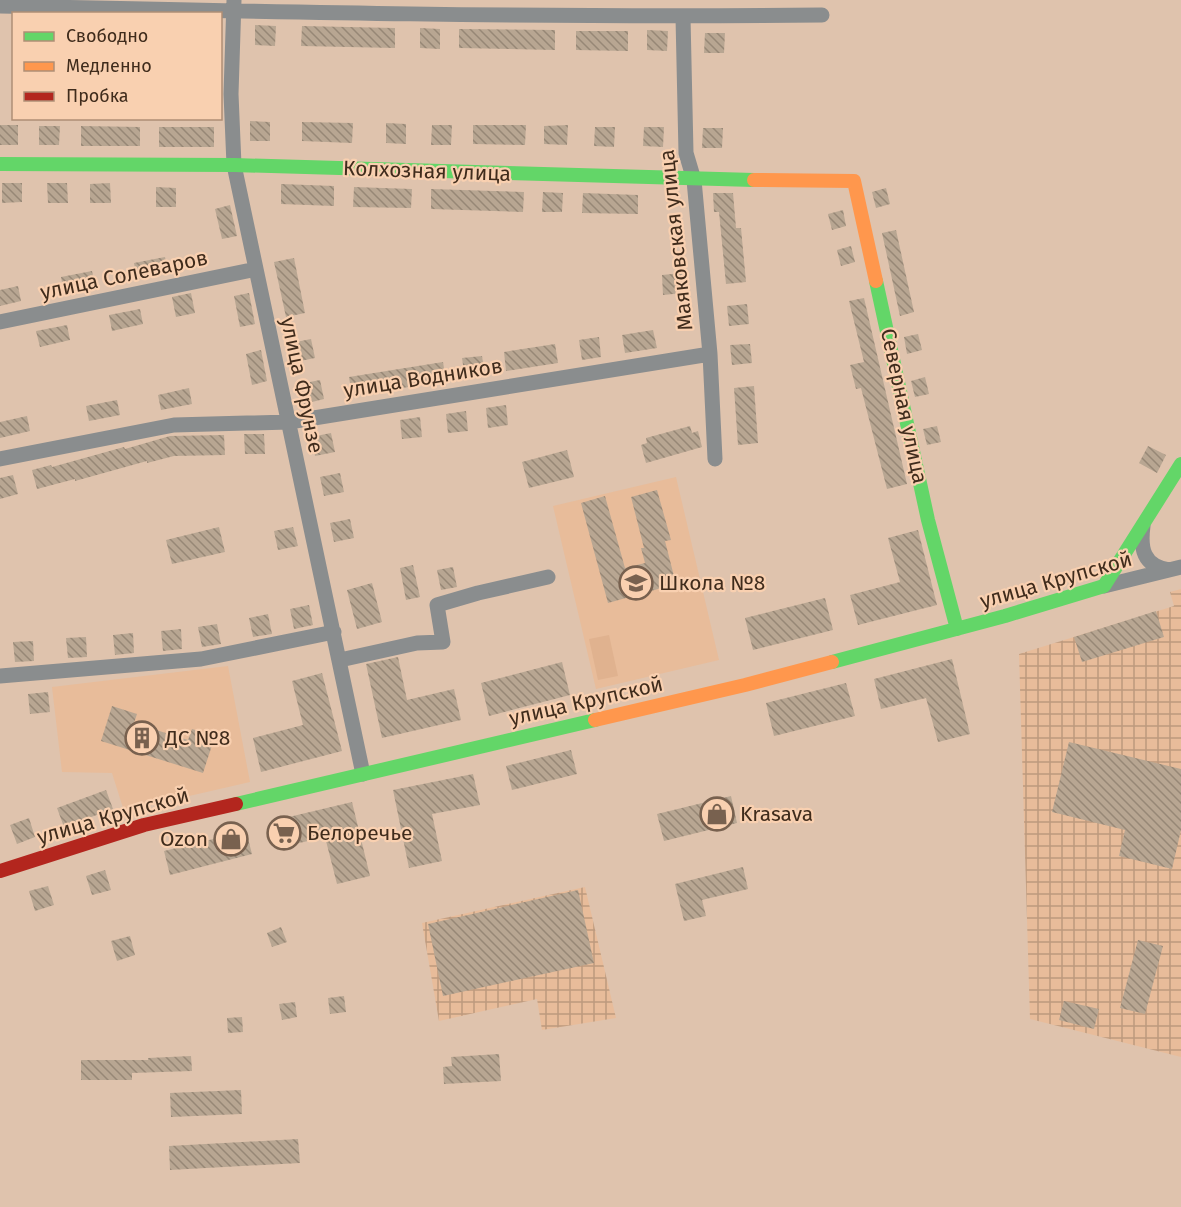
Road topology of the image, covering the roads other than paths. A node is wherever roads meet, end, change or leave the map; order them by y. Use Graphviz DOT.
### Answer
graph roads {
  1 [pos="0,6"];
  2 [pos="234,6"];
  3 [pos="822,15"];
  4 [pos="683,16"];
  5 [pos="0,164"];
  6 [pos="234,165"];
  7 [pos="693,180"];
  8 [pos="854,181"];
  9 [pos="256,269"];
  10 [pos="0,322"];
  11 [pos="710,354"];
  12 [pos="289,422"];
  13 [pos="0,459"];
  14 [pos="715,459"];
  15 [pos="1181,464"];
  16 [pos="1143,523"];
  17 [pos="1175,568"];
  18 [pos="548,577"];
  19 [pos="1104,586"];
  20 [pos="957,629"];
  21 [pos="334,632"];
  22 [pos="340,660"];
  23 [pos="0,676"];
  24 [pos="363,774"];
  25 [pos="0,871"];
  1 -- 2 [label="street"];
  2 -- 4 [label="street"];
  2 -- 6 [label="street, улица Фрунзе"];
  3 -- 4 [label="street"];
  4 -- 7 [label="street, Маяковская улица"];
  5 -- 6 [label="street, Колхозная улица"];
  6 -- 7 [label="street, Колхозная улица"];
  6 -- 9 [label="street, улица Фрунзе"];
  7 -- 8 [label="street, Колхозная улица"];
  7 -- 11 [label="street, Маяковская улица"];
  8 -- 20 [label="street, Северная улица"];
  9 -- 10 [label="street, улица Солеваров"];
  9 -- 12 [label="street, улица Фрунзе"];
  11 -- 12 [label="street, улица Водников"];
  11 -- 14 [label="street, Маяковская улица"];
  12 -- 13 [label="street, улица Водников"];
  12 -- 21 [label="street, улица Фрунзе"];
  15 -- 16 [label="street"];
  16 -- 17 [label="street"];
  16 -- 19 [label="street"];
  17 -- 19 [label="street, улица Крупской"];
  18 -- 22 [label="street"];
  19 -- 20 [label="street, улица Крупской"];
  20 -- 24 [label="street, улица Крупской"];
  21 -- 22 [label="street, улица Фрунзе"];
  21 -- 23 [label="street"];
  22 -- 24 [label="street, улица Фрунзе"];
  24 -- 25 [label="street, улица Крупской"];
}
